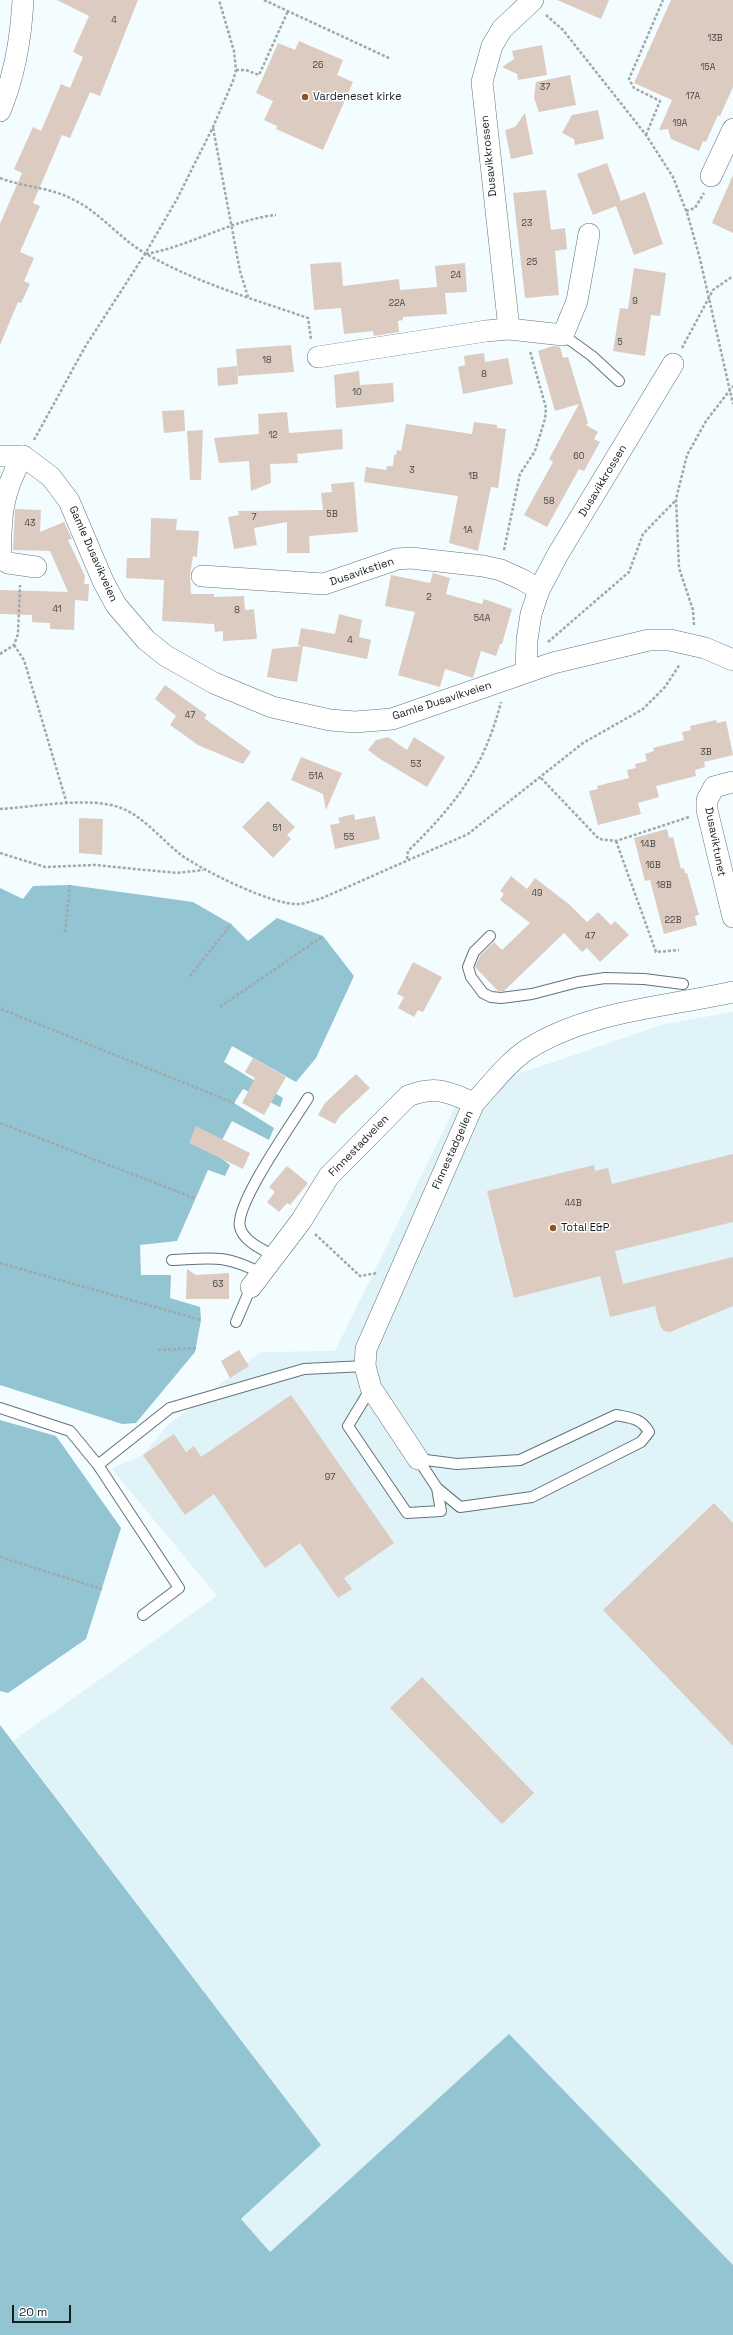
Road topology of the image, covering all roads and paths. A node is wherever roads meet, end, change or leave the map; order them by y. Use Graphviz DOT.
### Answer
graph roads {
  1 [pos="23,0"];
  2 [pos="219,0"];
  3 [pos="264,0"];
  4 [pos="663,0"];
  5 [pos="538,6"];
  6 [pos="288,11"];
  7 [pos="391,59"];
  8 [pos="236,70"];
  9 [pos="0,111"];
  10 [pos="213,127"];
  11 [pos="733,129"];
  12 [pos="646,135"];
  13 [pos="711,176"];
  14 [pos="0,178"];
  15 [pos="686,211"];
  16 [pos="276,215"];
  17 [pos="230,225"];
  18 [pos="589,234"];
  19 [pos="145,254"];
  20 [pos="733,276"];
  21 [pos="248,297"];
  22 [pos="708,299"];
  23 [pos="517,330"];
  24 [pos="563,335"];
  25 [pos="318,357"];
  26 [pos="673,364"];
  27 [pos="619,381"];
  28 [pos="733,386"];
  29 [pos="729,391"];
  30 [pos="733,404"];
  31 [pos="0,456"];
  32 [pos="23,456"];
  33 [pos="676,499"];
  34 [pos="28,566"];
  35 [pos="501,570"];
  36 [pos="202,576"];
  37 [pos="539,590"];
  38 [pos="14,645"];
  39 [pos="546,645"];
  40 [pos="688,645"];
  41 [pos="0,654"];
  42 [pos="733,660"];
  43 [pos="526,672"];
  44 [pos="498,682"];
  45 [pos="541,778"];
  46 [pos="733,782"];
  47 [pos="67,804"];
  48 [pos="0,809"];
  49 [pos="706,810"];
  50 [pos="616,841"];
  51 [pos="0,854"];
  52 [pos="407,859"];
  53 [pos="204,870"];
  54 [pos="70,885"];
  55 [pos="733,917"];
  56 [pos="230,924"];
  57 [pos="66,932"];
  58 [pos="323,936"];
  59 [pos="490,936"];
  60 [pos="679,950"];
  61 [pos="190,976"];
  62 [pos="683,984"];
  63 [pos="733,992"];
  64 [pos="220,1007"];
  65 [pos="1,1009"];
  66 [pos="308,1098"];
  67 [pos="234,1103"];
  68 [pos="474,1103"];
  69 [pos="0,1123"];
  70 [pos="194,1198"];
  71 [pos="301,1221"];
  72 [pos="274,1256"];
  73 [pos="172,1260"];
  74 [pos="0,1263"];
  75 [pos="380,1266"];
  76 [pos="256,1280"];
  77 [pos="201,1320"];
  78 [pos="236,1322"];
  79 [pos="197,1348"];
  80 [pos="158,1350"];
  81 [pos="365,1366"];
  82 [pos="371,1388"];
  83 [pos="0,1408"];
  84 [pos="418,1459"];
  85 [pos="98,1465"];
  86 [pos="437,1488"];
  87 [pos="0,1557"];
  88 [pos="102,1590"];
  89 [pos="143,1615"];
  1 -- 9 [label="street"];
  2 -- 8 [label="path"];
  3 -- 6 [label="path"];
  4 -- 12 [label="path"];
  5 -- 12 [label="path"];
  5 -- 23 [label="street, Dusavikkrossen"];
  6 -- 7 [label="path"];
  6 -- 8 [label="path"];
  8 -- 10 [label="path"];
  10 -- 17 [label="path"];
  10 -- 19 [label="path"];
  11 -- 13 [label="street"];
  12 -- 15 [label="path"];
  13 -- 15 [label="path"];
  14 -- 19 [label="path"];
  15 -- 22 [label="path"];
  16 -- 17 [label="path"];
  17 -- 19 [label="path"];
  17 -- 21 [label="path"];
  18 -- 24 [label="street"];
  19 -- 21 [label="path"];
  19 -- 32 [label="path"];
  20 -- 22 [label="path"];
  21 -- 25 [label="path"];
  22 -- 26 [label="path"];
  22 -- 29 [label="path"];
  23 -- 24 [label="street"];
  23 -- 25 [label="street"];
  23 -- 35 [label="path"];
  24 -- 27 [label="lane"];
  26 -- 37 [label="street, Dusavikkrossen"];
  28 -- 29 [label="path"];
  29 -- 30 [label="path"];
  29 -- 33 [label="path"];
  31 -- 32 [label="street"];
  32 -- 34 [label="street"];
  32 -- 44 [label="street, Gamle Dusavikveien"];
  33 -- 39 [label="path"];
  33 -- 40 [label="path"];
  34 -- 38 [label="path"];
  35 -- 36 [label="street, Dusavikstien"];
  35 -- 37 [label="street, Dusavikstien"];
  37 -- 43 [label="street, Dusavikkrossen"];
  38 -- 41 [label="path"];
  38 -- 47 [label="path"];
  40 -- 42 [label="street, Gamle Dusavikveien"];
  40 -- 43 [label="street, Gamle Dusavikveien"];
  40 -- 45 [label="path"];
  43 -- 44 [label="street, Gamle Dusavikveien"];
  44 -- 52 [label="path"];
  45 -- 50 [label="path"];
  45 -- 52 [label="path"];
  46 -- 49 [label="street, Dusaviktunet"];
  47 -- 48 [label="path"];
  47 -- 53 [label="path"];
  49 -- 50 [label="path"];
  49 -- 55 [label="street, Dusaviktunet"];
  50 -- 60 [label="path"];
  51 -- 53 [label="path"];
  52 -- 53 [label="path"];
  54 -- 57 [label="path"];
  56 -- 61 [label="path"];
  58 -- 64 [label="path"];
  59 -- 62 [label="lane"];
  63 -- 68 [label="street, Finnestadgeilen"];
  65 -- 67 [label="path"];
  66 -- 72 [label="lane"];
  68 -- 71 [label="street, Finnestadveien"];
  68 -- 81 [label="street, Finnestadgeilen"];
  69 -- 70 [label="path"];
  71 -- 72 [label="street, Finnestadveien"];
  71 -- 75 [label="path"];
  72 -- 76 [label="street, Finnestadveien"];
  73 -- 76 [label="lane"];
  74 -- 77 [label="path"];
  76 -- 78 [label="lane"];
  79 -- 80 [label="path"];
  81 -- 82 [label="street, Finnestadgeilen"];
  81 -- 85 [label="lane"];
  82 -- 84 [label="street, Finnestadgeilen"];
  82 -- 86 [label="lane"];
  83 -- 85 [label="lane"];
  84 -- 86 [label="lane"];
  84 -- 86 [label="lane"];
  85 -- 89 [label="lane"];
  87 -- 88 [label="path"];
}
